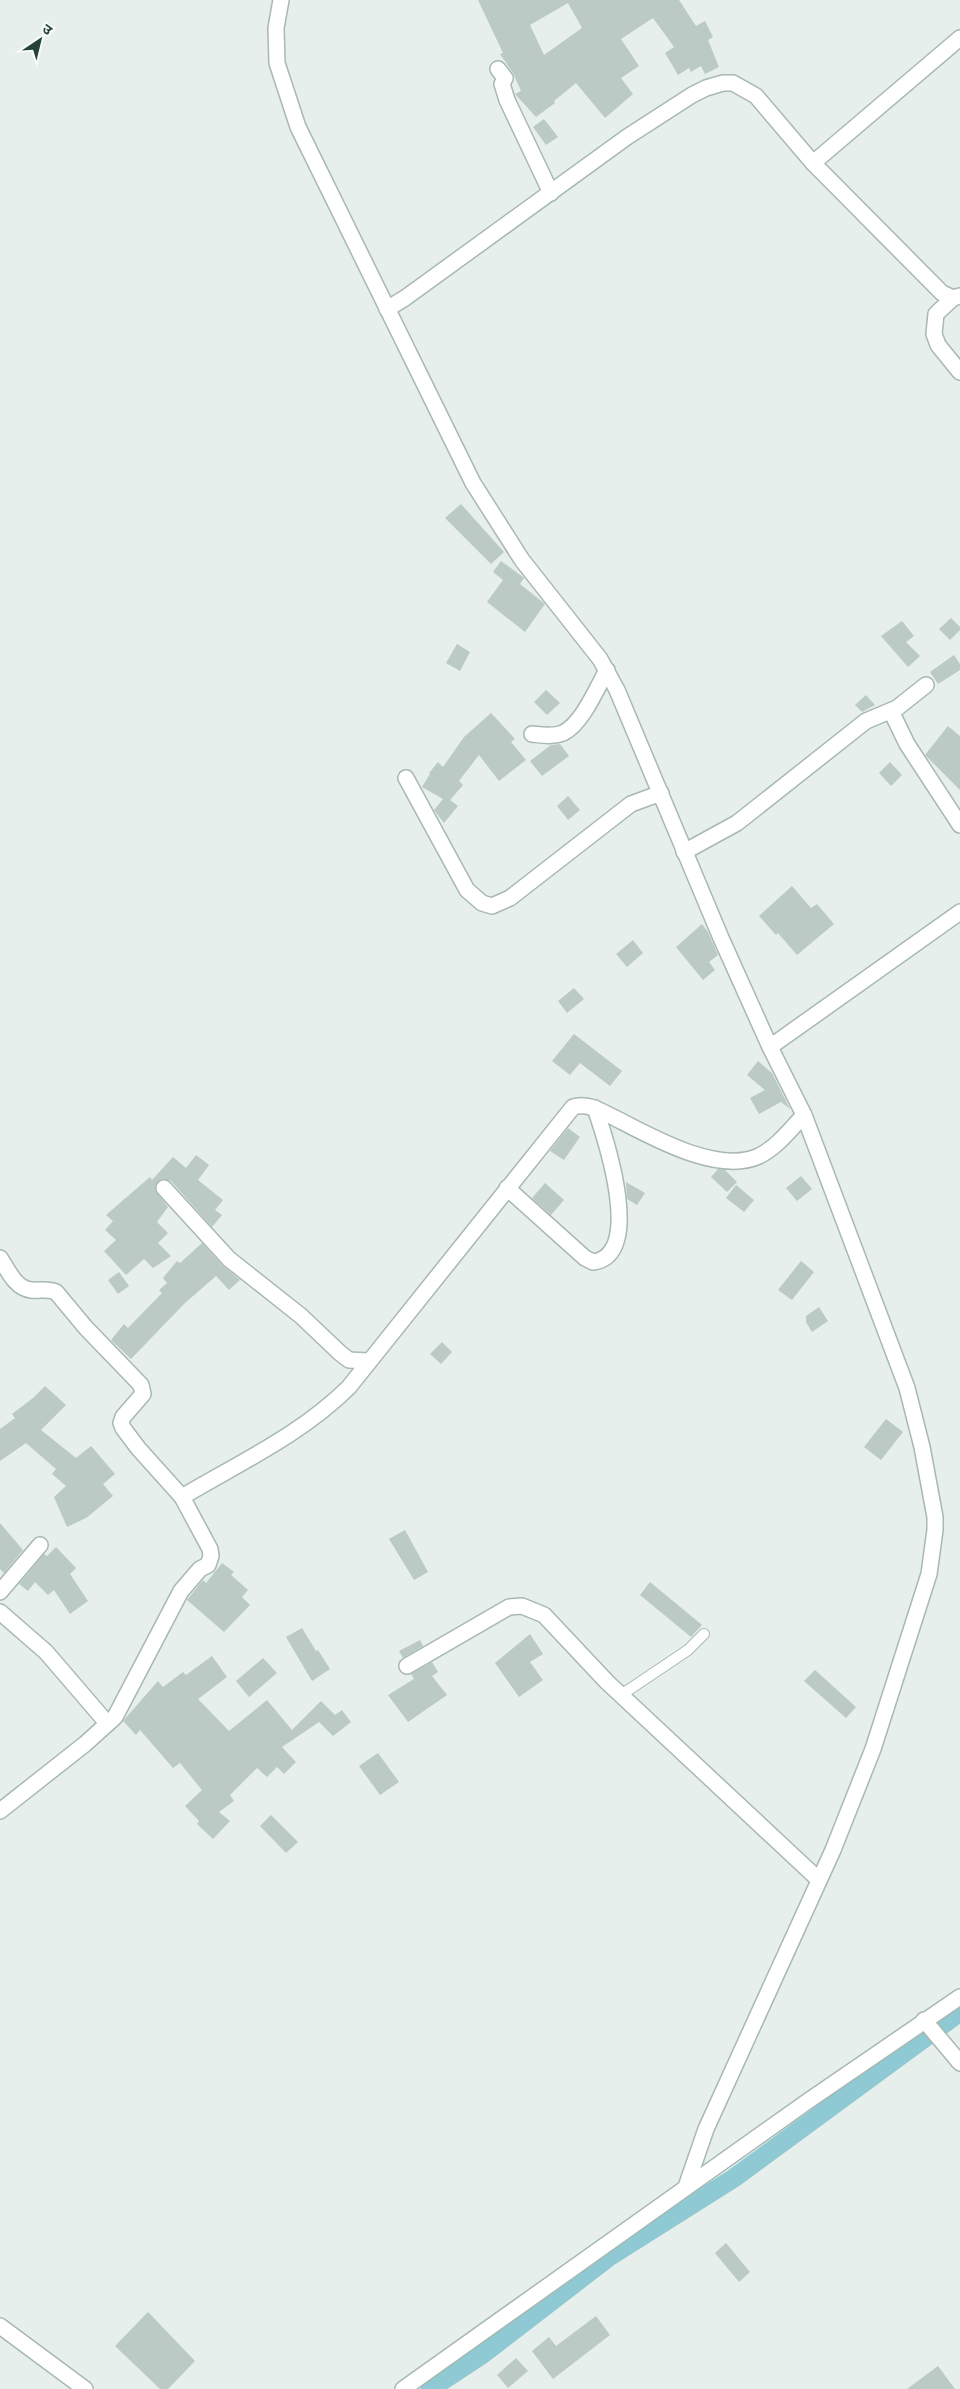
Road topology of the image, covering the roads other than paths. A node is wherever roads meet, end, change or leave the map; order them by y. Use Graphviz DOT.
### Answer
graph roads {
  1 [pos="281,0"];
  2 [pos="960,38"];
  3 [pos="498,69"];
  4 [pos="813,163"];
  5 [pos="551,193"];
  6 [pos="956,297"];
  7 [pos="395,304"];
  8 [pos="960,372"];
  9 [pos="607,670"];
  10 [pos="926,685"];
  11 [pos="891,711"];
  12 [pos="532,734"];
  13 [pos="406,778"];
  14 [pos="661,793"];
  15 [pos="960,826"];
  16 [pos="688,851"];
  17 [pos="960,912"];
  18 [pos="770,1046"];
  19 [pos="595,1108"];
  20 [pos="804,1115"];
  21 [pos="164,1188"];
  22 [pos="507,1188"];
  23 [pos="0,1258"];
  24 [pos="368,1361"];
  25 [pos="182,1497"];
  26 [pos="40,1545"];
  27 [pos="0,1592"];
  28 [pos="0,1612"];
  29 [pos="704,1634"];
  30 [pos="407,1666"];
  31 [pos="621,1695"];
  32 [pos="107,1723"];
  33 [pos="0,1811"];
  34 [pos="819,1880"];
  35 [pos="960,1997"];
  36 [pos="928,2024"];
  37 [pos="960,2063"];
  38 [pos="686,2187"];
  39 [pos="0,2326"];
  40 [pos="85,2389"];
  41 [pos="403,2389"];
  1 -- 7 [label="street"];
  2 -- 4 [label="street"];
  3 -- 5 [label="street"];
  4 -- 5 [label="street"];
  4 -- 6 [label="street"];
  5 -- 7 [label="street"];
  6 -- 8 [label="street"];
  7 -- 9 [label="street"];
  9 -- 12 [label="street"];
  9 -- 14 [label="street"];
  10 -- 11 [label="street"];
  11 -- 15 [label="street"];
  11 -- 16 [label="street"];
  13 -- 14 [label="street"];
  14 -- 16 [label="street"];
  16 -- 18 [label="street"];
  17 -- 18 [label="street"];
  18 -- 20 [label="street"];
  19 -- 20 [label="street"];
  19 -- 22 [label="street"];
  19 -- 22 [label="street"];
  20 -- 34 [label="street"];
  21 -- 24 [label="street"];
  22 -- 24 [label="street"];
  23 -- 25 [label="street"];
  24 -- 25 [label="street"];
  25 -- 32 [label="street"];
  26 -- 27 [label="street"];
  28 -- 32 [label="street"];
  29 -- 31 [label="lane"];
  30 -- 31 [label="street"];
  31 -- 34 [label="street"];
  32 -- 33 [label="street"];
  34 -- 38 [label="street"];
  35 -- 36 [label="street"];
  36 -- 37 [label="street"];
  36 -- 38 [label="street"];
  38 -- 41 [label="street"];
  39 -- 40 [label="street"];
}
